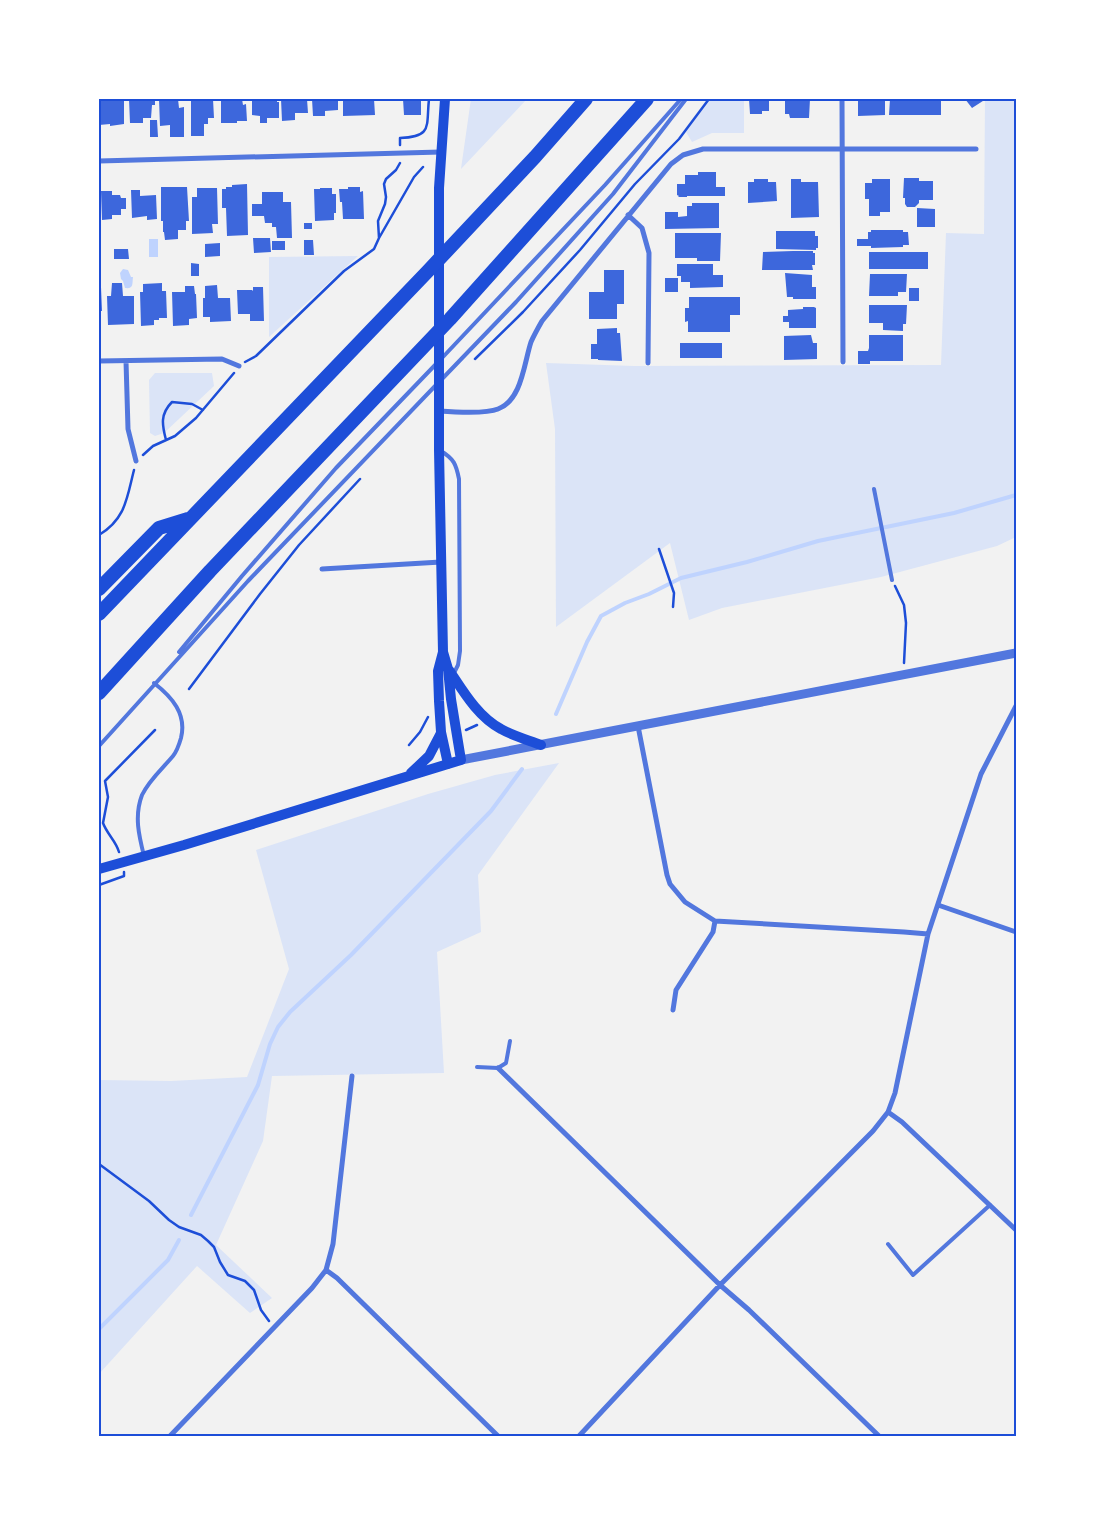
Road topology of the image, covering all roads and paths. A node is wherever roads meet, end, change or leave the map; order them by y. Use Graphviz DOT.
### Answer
graph roads {
  1 [pos="429,99"];
  2 [pos="445,99"];
  3 [pos="586,99"];
  4 [pos="647,99"];
  5 [pos="681,99"];
  6 [pos="686,99"];
  7 [pos="842,99"];
  8 [pos="400,143"];
  9 [pos="841,148"];
  10 [pos="976,149"];
  11 [pos="441,152"];
  12 [pos="99,160"];
  13 [pos="400,160"];
  14 [pos="423,167"];
  15 [pos="628,214"];
  16 [pos="379,238"];
  17 [pos="256,356"];
  18 [pos="99,361"];
  19 [pos="126,361"];
  20 [pos="843,362"];
  21 [pos="648,363"];
  22 [pos="239,366"];
  23 [pos="227,384"];
  24 [pos="439,407"];
  25 [pos="203,410"];
  26 [pos="166,440"];
  27 [pos="439,450"];
  28 [pos="136,461"];
  29 [pos="874,489"];
  30 [pos="191,518"];
  31 [pos="99,535"];
  32 [pos="659,549"];
  33 [pos="442,562"];
  34 [pos="322,569"];
  35 [pos="892,580"];
  36 [pos="99,589"];
  37 [pos="673,607"];
  38 [pos="99,614"];
  39 [pos="443,652"];
  40 [pos="1016,653"];
  41 [pos="450,672"];
  42 [pos="904,675"];
  43 [pos="154,683"];
  44 [pos="99,693"];
  45 [pos="1016,706"];
  46 [pos="479,724"];
  47 [pos="638,726"];
  48 [pos="155,730"];
  49 [pos="466,730"];
  50 [pos="441,732"];
  51 [pos="541,745"];
  52 [pos="99,746"];
  53 [pos="461,760"];
  54 [pos="448,764"];
  55 [pos="405,777"];
  56 [pos="144,856"];
  57 [pos="121,862"];
  58 [pos="99,869"];
  59 [pos="938,905"];
  60 [pos="715,921"];
  61 [pos="1016,932"];
  62 [pos="928,934"];
  63 [pos="673,1010"];
  64 [pos="510,1042"];
  65 [pos="477,1067"];
  66 [pos="498,1068"];
  67 [pos="352,1076"];
  68 [pos="888,1112"];
  69 [pos="99,1164"];
  70 [pos="990,1205"];
  71 [pos="1016,1230"];
  72 [pos="888,1244"];
  73 [pos="326,1270"];
  74 [pos="720,1285"];
  75 [pos="275,1327"];
  76 [pos="170,1436"];
  77 [pos="498,1436"];
  78 [pos="579,1436"];
  79 [pos="880,1436"];
  1 -- 8 [label="path"];
  2 -- 11 [label="main road"];
  3 -- 30 [label="highway"];
  4 -- 44 [label="highway"];
  5 -- 43 [label="lane"];
  6 -- 43 [label="lane"];
  7 -- 9 [label="street"];
  9 -- 10 [label="street"];
  9 -- 15 [label="street"];
  9 -- 20 [label="street"];
  11 -- 12 [label="street"];
  11 -- 24 [label="main road"];
  13 -- 16 [label="path"];
  14 -- 16 [label="path"];
  15 -- 21 [label="street"];
  15 -- 24 [label="street"];
  16 -- 17 [label="path"];
  18 -- 19 [label="street"];
  19 -- 22 [label="street"];
  19 -- 28 [label="street"];
  23 -- 25 [label="path"];
  24 -- 27 [label="main road"];
  25 -- 26 [label="path"];
  25 -- 26 [label="path"];
  26 -- 28 [label="path"];
  27 -- 33 [label="main road"];
  27 -- 41 [label="lane"];
  28 -- 31 [label="path"];
  29 -- 35 [label="lane"];
  30 -- 36 [label="highway"];
  30 -- 38 [label="highway"];
  32 -- 37 [label="path"];
  33 -- 34 [label="street"];
  33 -- 39 [label="main road"];
  35 -- 42 [label="path"];
  39 -- 41 [label="main road"];
  39 -- 50 [label="main road"];
  40 -- 42 [label="street"];
  41 -- 51 [label="main road"];
  41 -- 53 [label="main road"];
  42 -- 47 [label="street"];
  43 -- 52 [label="lane"];
  43 -- 56 [label="lane"];
  45 -- 59 [label="street"];
  46 -- 49 [label="path"];
  47 -- 51 [label="street"];
  47 -- 60 [label="street"];
  48 -- 57 [label="path"];
  50 -- 54 [label="main road"];
  50 -- 55 [label="main road"];
  51 -- 53 [label="street"];
  53 -- 54 [label="main road"];
  54 -- 55 [label="main road"];
  55 -- 56 [label="main road"];
  56 -- 57 [label="main road"];
  57 -- 58 [label="main road"];
  59 -- 61 [label="street"];
  59 -- 62 [label="street"];
  60 -- 62 [label="street"];
  60 -- 63 [label="street"];
  62 -- 68 [label="street"];
  64 -- 66 [label="lane"];
  65 -- 66 [label="lane"];
  66 -- 74 [label="street"];
  67 -- 73 [label="street"];
  68 -- 70 [label="street"];
  68 -- 74 [label="street"];
  69 -- 75 [label="path"];
  70 -- 71 [label="street"];
  70 -- 72 [label="lane"];
  73 -- 75 [label="street"];
  73 -- 77 [label="street"];
  74 -- 78 [label="street"];
  74 -- 79 [label="street"];
  75 -- 76 [label="street"];
}
